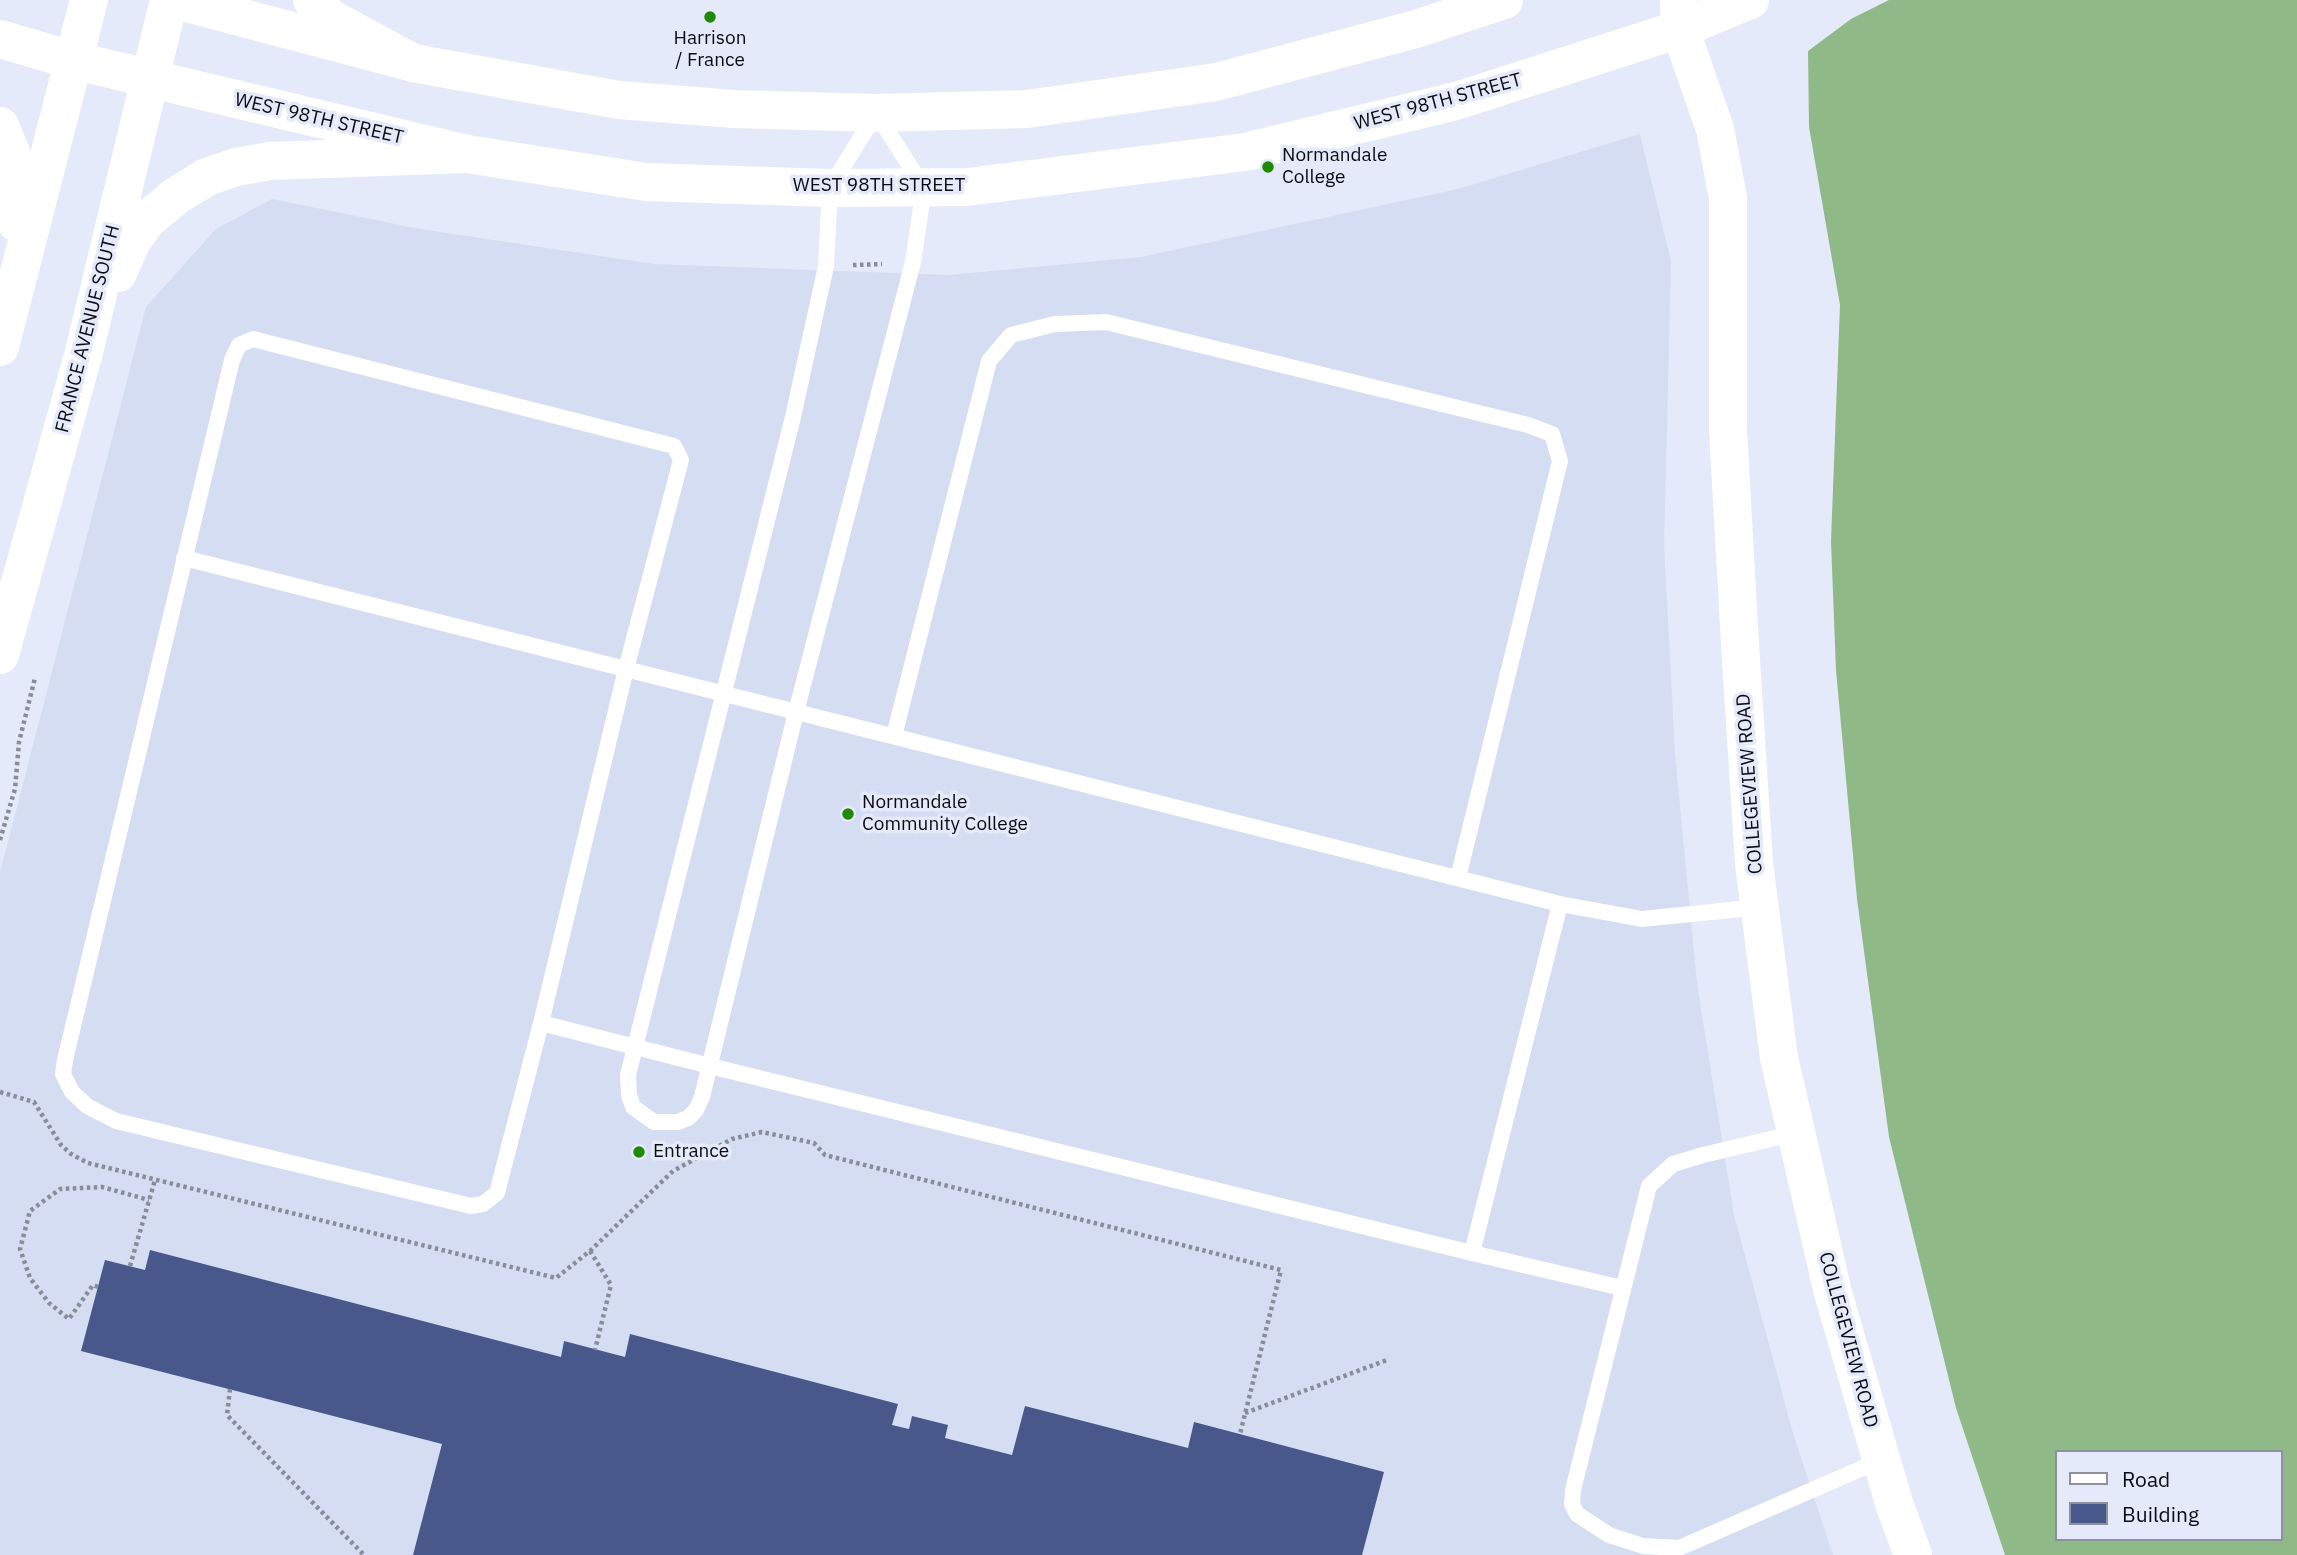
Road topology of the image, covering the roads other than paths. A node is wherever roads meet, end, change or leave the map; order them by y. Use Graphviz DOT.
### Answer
graph roads {
  1 [pos="89,0"];
  2 [pos="169,0"];
  3 [pos="175,0"];
  4 [pos="312,0"];
  5 [pos="1504,0"];
  6 [pos="1750,0"];
  7 [pos="1680,14"];
  8 [pos="0,39"];
  9 [pos="72,60"];
  10 [pos="413,63"];
  11 [pos="150,79"];
  12 [pos="876,113"];
  13 [pos="0,126"];
  14 [pos="467,154"];
  15 [pos="830,188"];
  16 [pos="924,188"];
  17 [pos="13,294"];
  18 [pos="0,347"];
  19 [pos="84,352"];
  20 [pos="184,558"];
  21 [pos="0,656"];
  22 [pos="626,669"];
  23 [pos="723,693"];
  24 [pos="796,712"];
  25 [pos="894,736"];
  26 [pos="1458,878"];
  27 [pos="1560,904"];
  28 [pos="1759,907"];
  29 [pos="541,1023"];
  30 [pos="635,1048"];
  31 [pos="710,1066"];
  32 [pos="1796,1133"];
  33 [pos="1472,1253"];
  34 [pos="1622,1287"];
  35 [pos="1881,1460"];
  36 [pos="1678,1552"];
  37 [pos="1913,1555"];
  1 -- 9 [label="street"];
  2 -- 11 [label="street, FRANCE AVENUE SOUTH"];
  3 -- 10 [label="street"];
  4 -- 10 [label="street"];
  5 -- 12 [label="street"];
  6 -- 7 [label="street, WEST 98TH STREET"];
  7 -- 16 [label="street, WEST 98TH STREET"];
  7 -- 28 [label="street, COLLEGEVIEW ROAD"];
  8 -- 9 [label="street, WEST 98TH STREET"];
  9 -- 11 [label="street, WEST 98TH STREET"];
  9 -- 17 [label="street"];
  10 -- 12 [label="street"];
  11 -- 14 [label="street, WEST 98TH STREET"];
  11 -- 19 [label="street, FRANCE AVENUE SOUTH"];
  12 -- 15 [label="lane"];
  12 -- 16 [label="lane"];
  13 -- 17 [label="street"];
  14 -- 15 [label="street, WEST 98TH STREET"];
  14 -- 19 [label="street"];
  15 -- 16 [label="street, WEST 98TH STREET"];
  15 -- 23 [label="lane"];
  16 -- 24 [label="lane"];
  17 -- 18 [label="street"];
  19 -- 21 [label="street, FRANCE AVENUE SOUTH"];
  20 -- 22 [label="lane"];
  20 -- 22 [label="lane"];
  20 -- 29 [label="lane"];
  22 -- 23 [label="lane"];
  22 -- 29 [label="lane"];
  23 -- 24 [label="lane"];
  23 -- 30 [label="lane"];
  24 -- 25 [label="lane"];
  24 -- 31 [label="lane"];
  25 -- 26 [label="lane"];
  25 -- 26 [label="lane"];
  26 -- 27 [label="lane"];
  27 -- 28 [label="lane"];
  27 -- 33 [label="lane"];
  28 -- 32 [label="street, COLLEGEVIEW ROAD"];
  29 -- 30 [label="lane"];
  30 -- 31 [label="lane"];
  30 -- 31 [label="lane"];
  31 -- 33 [label="lane"];
  32 -- 34 [label="lane"];
  32 -- 35 [label="street, COLLEGEVIEW ROAD"];
  33 -- 34 [label="lane"];
  34 -- 36 [label="lane"];
  35 -- 36 [label="lane"];
  35 -- 37 [label="street, COLLEGEVIEW ROAD"];
}
